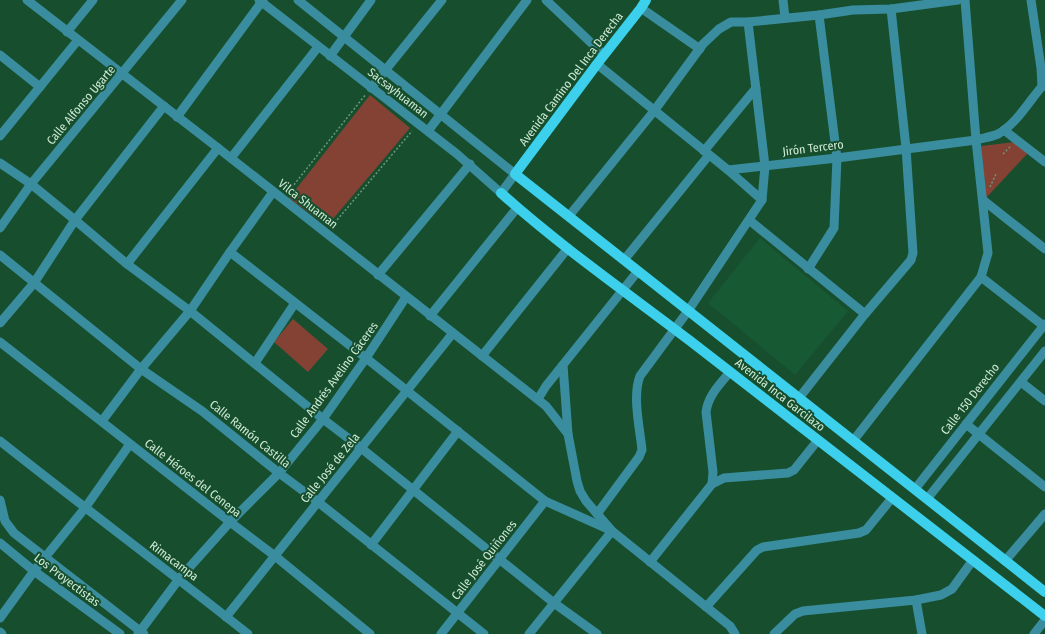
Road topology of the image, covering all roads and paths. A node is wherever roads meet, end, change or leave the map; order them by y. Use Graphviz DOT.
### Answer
graph roads {
  1 [pos="27,0"];
  2 [pos="93,0"];
  3 [pos="182,0"];
  4 [pos="371,0"];
  5 [pos="442,0"];
  6 [pos="527,0"];
  7 [pos="546,0"];
  8 [pos="783,0"];
  9 [pos="851,0"];
  10 [pos="958,0"];
  11 [pos="965,0"];
  12 [pos="1031,0"];
  13 [pos="261,1"];
  14 [pos="301,1"];
  15 [pos="644,4"];
  16 [pos="891,9"];
  17 [pos="853,10"];
  18 [pos="819,15"];
  19 [pos="785,18"];
  20 [pos="748,22"];
  21 [pos="67,32"];
  22 [pos="345,37"];
  23 [pos="78,40"];
  24 [pos="318,47"];
  25 [pos="700,49"];
  26 [pos="0,55"];
  27 [pos="604,55"];
  28 [pos="330,56"];
  29 [pos="597,64"];
  30 [pos="385,70"];
  31 [pos="123,74"];
  32 [pos="1043,85"];
  33 [pos="40,87"];
  34 [pos="371,88"];
  35 [pos="756,88"];
  36 [pos="164,106"];
  37 [pos="654,110"];
  38 [pos="440,114"];
  39 [pos="178,117"];
  40 [pos="0,120"];
  41 [pos="418,124"];
  42 [pos="8,126"];
  43 [pos="1004,130"];
  44 [pos="428,131"];
  45 [pos="0,136"];
  46 [pos="976,140"];
  47 [pos="1012,145"];
  48 [pos="218,148"];
  49 [pos="906,148"];
  50 [pos="707,153"];
  51 [pos="1003,154"];
  52 [pos="231,158"];
  53 [pos="836,158"];
  54 [pos="1045,162"];
  55 [pos="0,163"];
  56 [pos="470,164"];
  57 [pos="765,166"];
  58 [pos="728,170"];
  59 [pos="515,174"];
  60 [pos="31,184"];
  61 [pos="273,192"];
  62 [pos="501,193"];
  63 [pos="282,199"];
  64 [pos="762,200"];
  65 [pos="983,200"];
  66 [pos="517,208"];
  67 [pos="569,216"];
  68 [pos="75,220"];
  69 [pos="749,220"];
  70 [pos="0,228"];
  71 [pos="326,233"];
  72 [pos="568,248"];
  73 [pos="1045,249"];
  74 [pos="230,252"];
  75 [pos="0,255"];
  76 [pos="624,260"];
  77 [pos="126,264"];
  78 [pos="808,269"];
  79 [pos="638,271"];
  80 [pos="378,275"];
  81 [pos="981,277"];
  82 [pos="34,283"];
  83 [pos="622,290"];
  84 [pos="406,297"];
  85 [pos="295,303"];
  86 [pos="190,311"];
  87 [pos="688,311"];
  88 [pos="864,314"];
  89 [pos="430,316"];
  90 [pos="0,323"];
  91 [pos="1044,325"];
  92 [pos="674,329"];
  93 [pos="453,333"];
  94 [pos="0,342"];
  95 [pos="1045,351"];
  96 [pos="482,356"];
  97 [pos="366,358"];
  98 [pos="255,363"];
  99 [pos="563,365"];
  100 [pos="141,369"];
  101 [pos="730,372"];
  102 [pos="1021,382"];
  103 [pos="407,390"];
  104 [pos="799,398"];
  105 [pos="538,399"];
  106 [pos="1045,401"];
  107 [pos="323,419"];
  108 [pos="102,421"];
  109 [pos="966,424"];
  110 [pos="458,431"];
  111 [pos="568,434"];
  112 [pos="979,434"];
  113 [pos="818,440"];
  114 [pos="853,440"];
  115 [pos="0,441"];
  116 [pos="130,444"];
  117 [pos="361,448"];
  118 [pos="279,473"];
  119 [pos="712,484"];
  120 [pos="1045,487"];
  121 [pos="413,489"];
  122 [pos="915,489"];
  123 [pos="892,498"];
  124 [pos="927,499"];
  125 [pos="0,500"];
  126 [pos="545,501"];
  127 [pos="318,502"];
  128 [pos="85,508"];
  129 [pos="597,514"];
  130 [pos="1045,514"];
  131 [pos="230,522"];
  132 [pos="612,531"];
  133 [pos="0,543"];
  134 [pos="371,545"];
  135 [pos="275,556"];
  136 [pos="46,558"];
  137 [pos="500,559"];
  138 [pos="973,560"];
  139 [pos="1005,561"];
  140 [pos="650,562"];
  141 [pos="34,571"];
  142 [pos="179,579"];
  143 [pos="1045,592"];
  144 [pos="916,600"];
  145 [pos="554,603"];
  146 [pos="706,607"];
  147 [pos="457,613"];
  148 [pos="1045,616"];
  149 [pos="226,617"];
  150 [pos="0,618"];
  151 [pos="1045,620"];
  152 [pos="141,633"];
  153 [pos="120,634"];
  154 [pos="248,634"];
  155 [pos="370,634"];
  156 [pos="441,634"];
  157 [pos="484,634"];
  158 [pos="529,634"];
  159 [pos="597,634"];
  160 [pos="735,634"];
  161 [pos="774,634"];
  162 [pos="922,634"];
  163 [pos="1034,634"];
  1 -- 21 [label="street, Vilca Shuaman"];
  2 -- 21 [label="street"];
  3 -- 31 [label="street, Calle Alfonso Ugarte"];
  4 -- 22 [label="street"];
  5 -- 30 [label="street"];
  6 -- 38 [label="street"];
  7 -- 27 [label="street"];
  8 -- 19 [label="street"];
  9 -- 17 [label="street"];
  10 -- 16 [label="street"];
  11 -- 46 [label="street"];
  12 -- 32 [label="street"];
  13 -- 24 [label="street, Sacsayhuaman"];
  13 -- 39 [label="street"];
  14 -- 22 [label="street"];
  15 -- 25 [label="street"];
  15 -- 27 [label="main road, Avenida Camino Del Inca Derecha"];
  16 -- 17 [label="street"];
  16 -- 49 [label="street"];
  17 -- 18 [label="street"];
  18 -- 19 [label="street"];
  18 -- 53 [label="street"];
  19 -- 20 [label="street"];
  20 -- 25 [label="street"];
  20 -- 35 [label="street"];
  21 -- 23 [label="street, Vilca Shuaman"];
  22 -- 28 [label="street"];
  22 -- 30 [label="street"];
  23 -- 31 [label="street, Vilca Shuaman"];
  23 -- 33 [label="street"];
  24 -- 28 [label="street, Sacsayhuaman"];
  24 -- 52 [label="street"];
  25 -- 37 [label="street"];
  26 -- 33 [label="street"];
  27 -- 29 [label="main road, Avenida Camino Del Inca Derecha"];
  28 -- 34 [label="street, Sacsayhuaman"];
  29 -- 37 [label="street"];
  29 -- 59 [label="main road, Avenida Camino Del Inca Derecha"];
  30 -- 34 [label="street"];
  30 -- 38 [label="street"];
  31 -- 36 [label="street, Vilca Shuaman"];
  31 -- 60 [label="street, Calle Alfonso Ugarte"];
  32 -- 43 [label="street, Jirón Tercero"];
  33 -- 42 [label="street"];
  34 -- 41 [label="street, Sacsayhuaman"];
  34 -- 63 [label="path"];
  35 -- 50 [label="street"];
  35 -- 57 [label="street"];
  36 -- 39 [label="street, Vilca Shuaman"];
  36 -- 68 [label="street"];
  37 -- 50 [label="street"];
  37 -- 67 [label="street"];
  38 -- 44 [label="street"];
  38 -- 59 [label="street"];
  39 -- 48 [label="street, Vilca Shuaman"];
  40 -- 42 [label="street"];
  41 -- 44 [label="street, Sacsayhuaman"];
  41 -- 71 [label="path"];
  42 -- 45 [label="street"];
  43 -- 46 [label="street, Jirón Tercero"];
  43 -- 54 [label="street"];
  44 -- 56 [label="street, Sacsayhuaman"];
  46 -- 49 [label="street, Jirón Tercero"];
  46 -- 65 [label="street"];
  47 -- 51 [label="path"];
  48 -- 52 [label="street, Vilca Shuaman"];
  48 -- 77 [label="street"];
  49 -- 53 [label="street, Jirón Tercero"];
  49 -- 88 [label="street"];
  50 -- 58 [label="street"];
  50 -- 76 [label="street"];
  52 -- 61 [label="street, Vilca Shuaman"];
  53 -- 57 [label="street, Jirón Tercero"];
  53 -- 78 [label="street"];
  55 -- 60 [label="street"];
  56 -- 62 [label="street, Sacsayhuaman"];
  56 -- 80 [label="street"];
  57 -- 58 [label="street, Jirón Tercero"];
  57 -- 64 [label="street"];
  58 -- 64 [label="street"];
  59 -- 62 [label="street"];
  59 -- 67 [label="main road, Avenida Inca Garcilazo"];
  60 -- 68 [label="street"];
  60 -- 70 [label="street, Calle Alfonso Ugarte"];
  61 -- 63 [label="street, Vilca Shuaman"];
  61 -- 74 [label="street"];
  62 -- 66 [label="main road, Avenida Inca Garcilazo"];
  63 -- 71 [label="street, Vilca Shuaman"];
  64 -- 69 [label="street"];
  65 -- 73 [label="street"];
  65 -- 81 [label="street"];
  66 -- 72 [label="main road, Avenida Inca Garcilazo"];
  66 -- 89 [label="street"];
  67 -- 76 [label="main road, Avenida Inca Garcilazo"];
  68 -- 77 [label="street"];
  68 -- 82 [label="street"];
  69 -- 78 [label="street"];
  69 -- 87 [label="street"];
  71 -- 80 [label="street, Vilca Shuaman"];
  72 -- 83 [label="main road, Avenida Inca Garcilazo"];
  72 -- 96 [label="street"];
  74 -- 85 [label="street"];
  74 -- 86 [label="street"];
  75 -- 82 [label="street, Calle Ramón Castilla"];
  76 -- 79 [label="main road, Avenida Inca Garcilazo"];
  77 -- 86 [label="street"];
  78 -- 88 [label="street"];
  79 -- 83 [label="street"];
  79 -- 87 [label="main road, Avenida Inca Garcilazo"];
  80 -- 84 [label="street, Vilca Shuaman"];
  81 -- 91 [label="street"];
  81 -- 114 [label="street"];
  82 -- 90 [label="street"];
  82 -- 100 [label="street, Calle Ramón Castilla"];
  83 -- 92 [label="main road, Avenida Inca Garcilazo"];
  83 -- 99 [label="street"];
  84 -- 89 [label="street, Vilca Shuaman"];
  84 -- 97 [label="street, Calle Andrés Avelino Cáceres"];
  85 -- 97 [label="street"];
  85 -- 98 [label="street"];
  86 -- 98 [label="street"];
  86 -- 100 [label="street"];
  87 -- 92 [label="street"];
  87 -- 104 [label="main road, Avenida Inca Garcilazo"];
  88 -- 104 [label="street"];
  89 -- 93 [label="street, Vilca Shuaman"];
  91 -- 109 [label="street, Calle 150 Derecho"];
  92 -- 101 [label="main road, Avenida Inca Garcilazo"];
  92 -- 129 [label="street"];
  93 -- 96 [label="street, Vilca Shuaman"];
  93 -- 103 [label="street, Calle José de Zela"];
  94 -- 108 [label="street, Calle Héroes del Cenepa"];
  95 -- 102 [label="street"];
  96 -- 105 [label="street, Vilca Shuaman"];
  97 -- 103 [label="street"];
  97 -- 107 [label="street, Calle Andrés Avelino Cáceres"];
  98 -- 107 [label="street"];
  99 -- 105 [label="street"];
  99 -- 111 [label="street"];
  100 -- 108 [label="street"];
  100 -- 118 [label="street, Calle Ramón Castilla"];
  101 -- 113 [label="main road, Avenida Inca Garcilazo"];
  101 -- 119 [label="street"];
  102 -- 106 [label="street"];
  102 -- 112 [label="street"];
  103 -- 110 [label="street"];
  103 -- 117 [label="street, Calle José de Zela"];
  104 -- 114 [label="main road, Avenida Inca Garcilazo"];
  105 -- 111 [label="street, Vilca Shuaman"];
  107 -- 117 [label="street"];
  107 -- 118 [label="street, Calle Andrés Avelino Cáceres"];
  108 -- 116 [label="street, Calle Héroes del Cenepa"];
  109 -- 112 [label="street"];
  109 -- 122 [label="street, Calle 150 Derecho"];
  110 -- 121 [label="street"];
  110 -- 126 [label="street"];
  111 -- 129 [label="street"];
  112 -- 120 [label="street"];
  112 -- 124 [label="street"];
  113 -- 119 [label="street"];
  113 -- 123 [label="main road, Avenida Inca Garcilazo"];
  114 -- 122 [label="main road, Avenida Inca Garcilazo"];
  115 -- 128 [label="street, Rimacampa"];
  116 -- 128 [label="street"];
  116 -- 131 [label="street, Calle Héroes del Cenepa"];
  117 -- 121 [label="street"];
  117 -- 127 [label="street, Calle José de Zela"];
  118 -- 127 [label="street, Calle Ramón Castilla"];
  118 -- 131 [label="street, Calle Andrés Avelino Cáceres"];
  119 -- 140 [label="street"];
  121 -- 134 [label="street"];
  121 -- 137 [label="street"];
  122 -- 124 [label="main road, Avenida Inca Garcilazo"];
  123 -- 138 [label="main road, Avenida Inca Garcilazo"];
  123 -- 146 [label="street"];
  124 -- 139 [label="main road, Avenida Inca Garcilazo"];
  125 -- 136 [label="street"];
  126 -- 132 [label="street"];
  126 -- 137 [label="street, Calle José Quiñones"];
  127 -- 134 [label="street, Calle Ramón Castilla"];
  127 -- 135 [label="street, Calle José de Zela"];
  128 -- 136 [label="street"];
  128 -- 142 [label="street, Rimacampa"];
  129 -- 132 [label="street"];
  130 -- 139 [label="street"];
  131 -- 135 [label="street, Calle Héroes del Cenepa"];
  131 -- 142 [label="street, Calle Andrés Avelino Cáceres"];
  132 -- 140 [label="street"];
  132 -- 145 [label="street"];
  133 -- 141 [label="street, Los Proyectistas"];
  134 -- 147 [label="street, Calle Ramón Castilla"];
  135 -- 149 [label="street, Calle José de Zela"];
  135 -- 155 [label="street, Calle Héroes del Cenepa"];
  136 -- 141 [label="street"];
  136 -- 152 [label="street"];
  137 -- 145 [label="street"];
  137 -- 147 [label="street, Calle José Quiñones"];
  138 -- 144 [label="street"];
  138 -- 148 [label="main road, Avenida Inca Garcilazo"];
  139 -- 143 [label="main road, Avenida Inca Garcilazo"];
  140 -- 146 [label="street"];
  141 -- 150 [label="street"];
  141 -- 153 [label="street, Los Proyectistas"];
  142 -- 149 [label="street, Rimacampa"];
  142 -- 152 [label="street, Calle Andrés Avelino Cáceres"];
  144 -- 161 [label="street"];
  144 -- 162 [label="street"];
  145 -- 158 [label="street"];
  145 -- 159 [label="street"];
  146 -- 160 [label="street"];
  147 -- 156 [label="street, Calle José Quiñones"];
  147 -- 157 [label="street, Calle Ramón Castilla"];
  149 -- 154 [label="street, Rimacampa"];
  151 -- 163 [label="street"];
}
